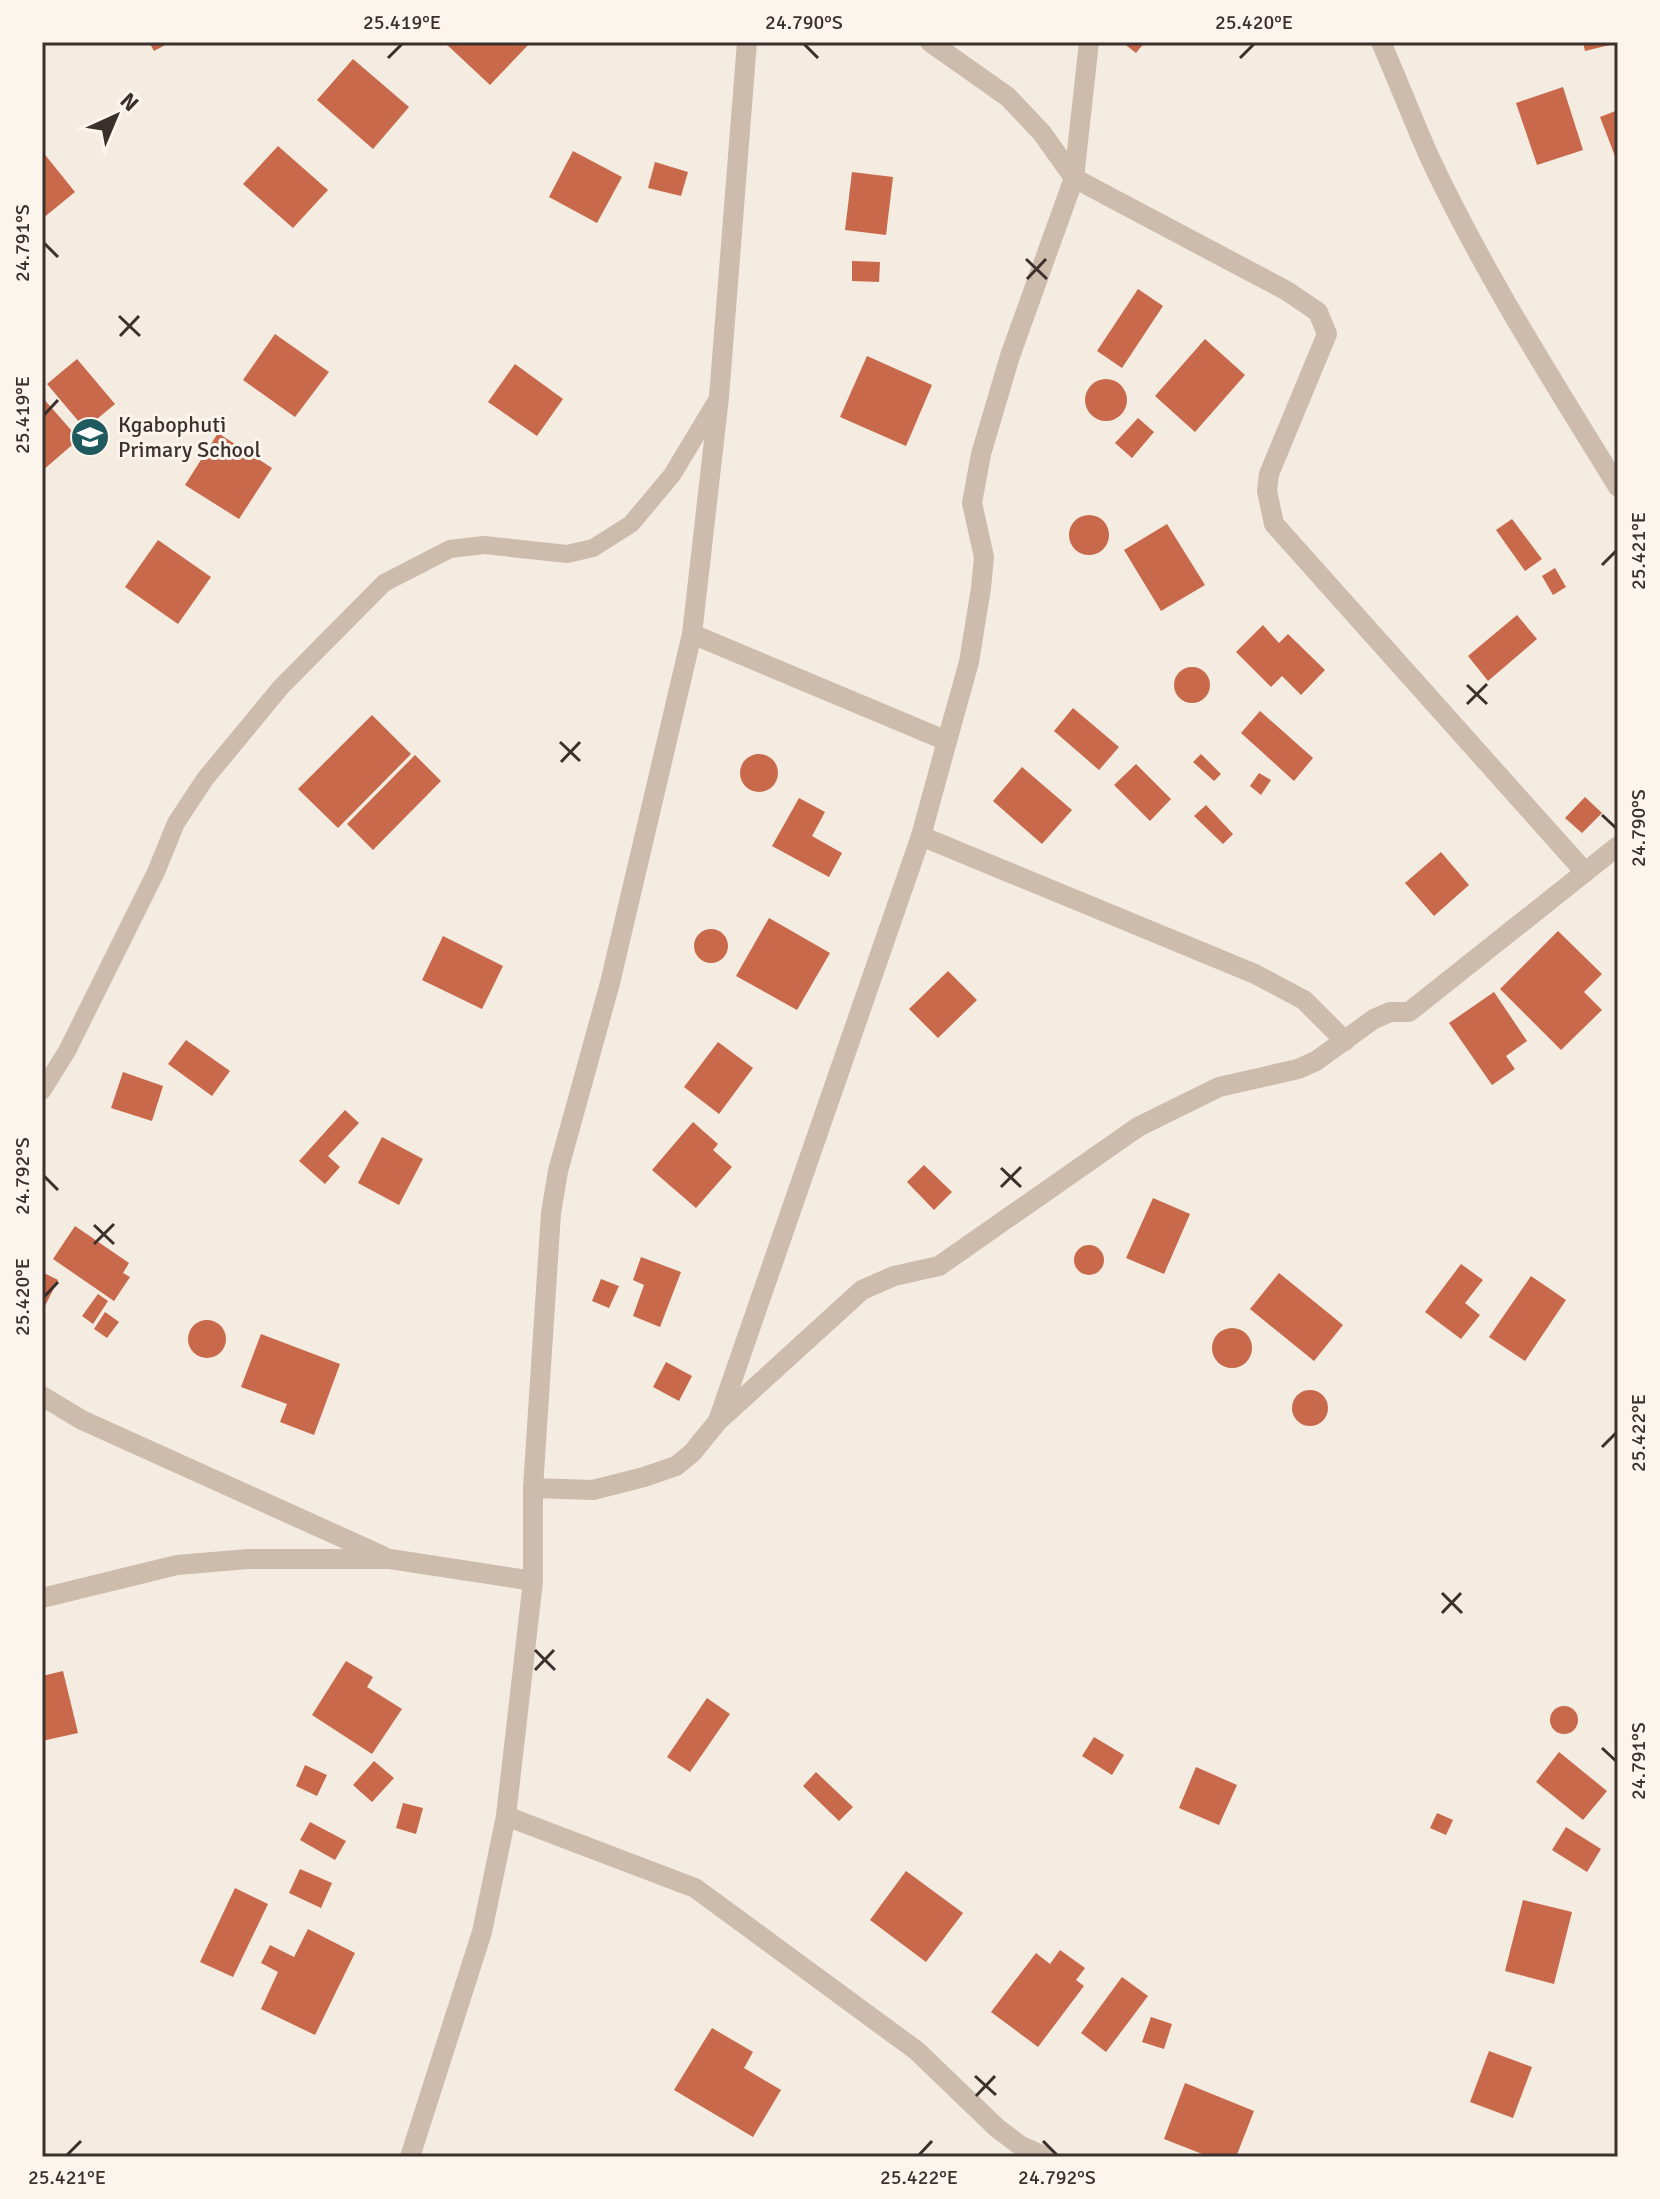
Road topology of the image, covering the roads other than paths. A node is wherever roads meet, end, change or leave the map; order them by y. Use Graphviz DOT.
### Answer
graph roads {
  1 [pos="747,42"];
  2 [pos="930,42"];
  3 [pos="1089,42"];
  4 [pos="1381,42"];
  5 [pos="1074,178"];
  6 [pos="719,397"];
  7 [pos="1618,487"];
  8 [pos="692,634"];
  9 [pos="947,741"];
  10 [pos="921,836"];
  11 [pos="1618,846"];
  12 [pos="1585,872"];
  13 [pos="1345,1041"];
  14 [pos="42,1091"];
  15 [pos="42,1396"];
  16 [pos="718,1421"];
  17 [pos="533,1488"];
  18 [pos="390,1559"];
  19 [pos="533,1581"];
  20 [pos="42,1598"];
  21 [pos="506,1816"];
  22 [pos="410,2157"];
  23 [pos="1046,2157"];
  1 -- 6 [label="street"];
  2 -- 5 [label="street"];
  3 -- 5 [label="street"];
  4 -- 7 [label="street"];
  5 -- 9 [label="street"];
  5 -- 12 [label="street"];
  6 -- 8 [label="street"];
  6 -- 14 [label="lane"];
  8 -- 9 [label="street"];
  8 -- 17 [label="street"];
  9 -- 10 [label="street"];
  10 -- 13 [label="street"];
  10 -- 16 [label="street"];
  11 -- 12 [label="street"];
  12 -- 13 [label="street"];
  13 -- 16 [label="street"];
  15 -- 18 [label="street"];
  16 -- 17 [label="street"];
  17 -- 19 [label="street"];
  18 -- 19 [label="street"];
  18 -- 20 [label="street"];
  19 -- 21 [label="street"];
  21 -- 22 [label="street"];
  21 -- 23 [label="street"];
}
